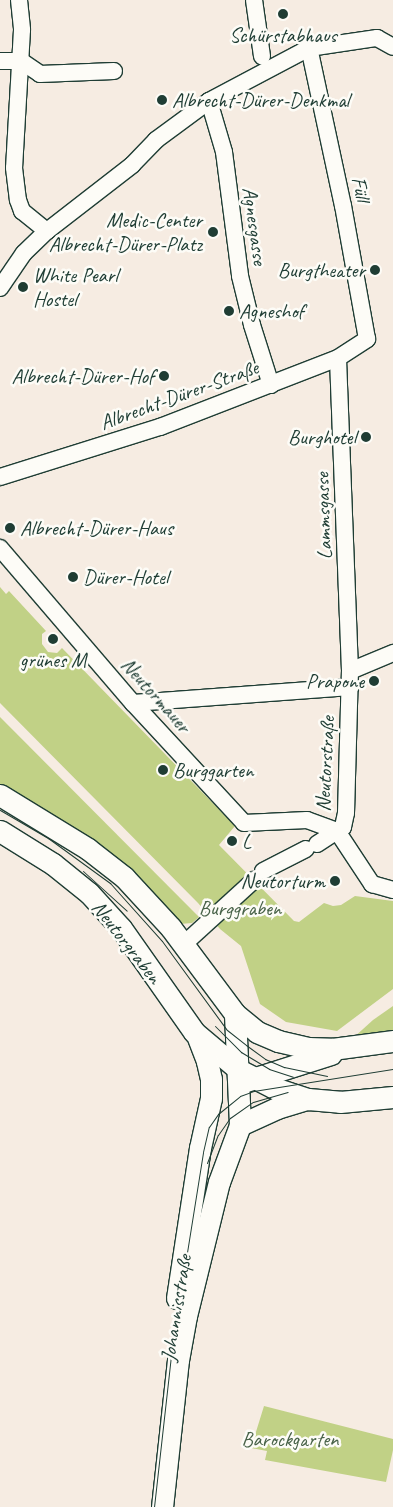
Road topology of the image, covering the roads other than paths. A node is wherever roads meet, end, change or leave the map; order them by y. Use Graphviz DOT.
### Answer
graph roads {
  1 [pos="19,0"];
  2 [pos="254,0"];
  3 [pos="393,47"];
  4 [pos="309,48"];
  5 [pos="262,56"];
  6 [pos="0,61"];
  7 [pos="20,62"];
  8 [pos="114,71"];
  9 [pos="209,101"];
  10 [pos="47,231"];
  11 [pos="0,288"];
  12 [pos="367,340"];
  13 [pos="338,358"];
  14 [pos="271,385"];
  15 [pos="0,477"];
  16 [pos="0,548"];
  17 [pos="393,652"];
  18 [pos="350,679"];
  19 [pos="133,703"];
  20 [pos="0,795"];
  21 [pos="0,831"];
  22 [pos="337,831"];
  23 [pos="393,890"];
  24 [pos="184,944"];
  25 [pos="235,1014"];
  26 [pos="194,1032"];
  27 [pos="393,1041"];
  28 [pos="355,1046"];
  29 [pos="244,1077"];
  30 [pos="393,1097"];
  31 [pos="308,1099"];
  32 [pos="209,1109"];
  33 [pos="240,1125"];
  34 [pos="150,1507"];
  35 [pos="162,1507"];
  1 -- 7 [label="street"];
  2 -- 5 [label="street"];
  3 -- 4 [label="street"];
  4 -- 9 [label="street"];
  4 -- 12 [label="street, Füll"];
  6 -- 7 [label="street"];
  7 -- 8 [label="street"];
  7 -- 10 [label="street"];
  9 -- 10 [label="street"];
  9 -- 14 [label="street, Agnesgasse"];
  10 -- 11 [label="street"];
  12 -- 13 [label="street, Albrecht-Dürer-Straße"];
  13 -- 14 [label="street, Albrecht-Dürer-Straße"];
  13 -- 18 [label="street, Lammsgasse"];
  14 -- 15 [label="street, Albrecht-Dürer-Straße"];
  16 -- 19 [label="street, Neutormauer"];
  17 -- 18 [label="street"];
  18 -- 19 [label="street"];
  18 -- 22 [label="street, Neutorstraße"];
  19 -- 22 [label="street, Neutormauer"];
  20 -- 24 [label="main road, Neutorgraben"];
  21 -- 26 [label="main road, Neutorgraben"];
  22 -- 23 [label="street"];
  22 -- 24 [label="street, Neutorstraße"];
  24 -- 25 [label="main road, Neutorgraben"];
  25 -- 28 [label="main road, Neutorgraben"];
  25 -- 29 [label="main road"];
  26 -- 29 [label="main road, Neutorgraben"];
  26 -- 32 [label="main road, Johannisstraße"];
  27 -- 28 [label="main road, Neutorgraben"];
  28 -- 29 [label="main road, Neutorgraben"];
  29 -- 31 [label="main road, Neutorgraben"];
  29 -- 32 [label="main road"];
  29 -- 33 [label="main road, Johannisstraße"];
  30 -- 31 [label="main road, Neutorgraben"];
  31 -- 33 [label="main road"];
  32 -- 34 [label="main road, Johannisstraße"];
  33 -- 35 [label="main road, Johannisstraße"];
}
